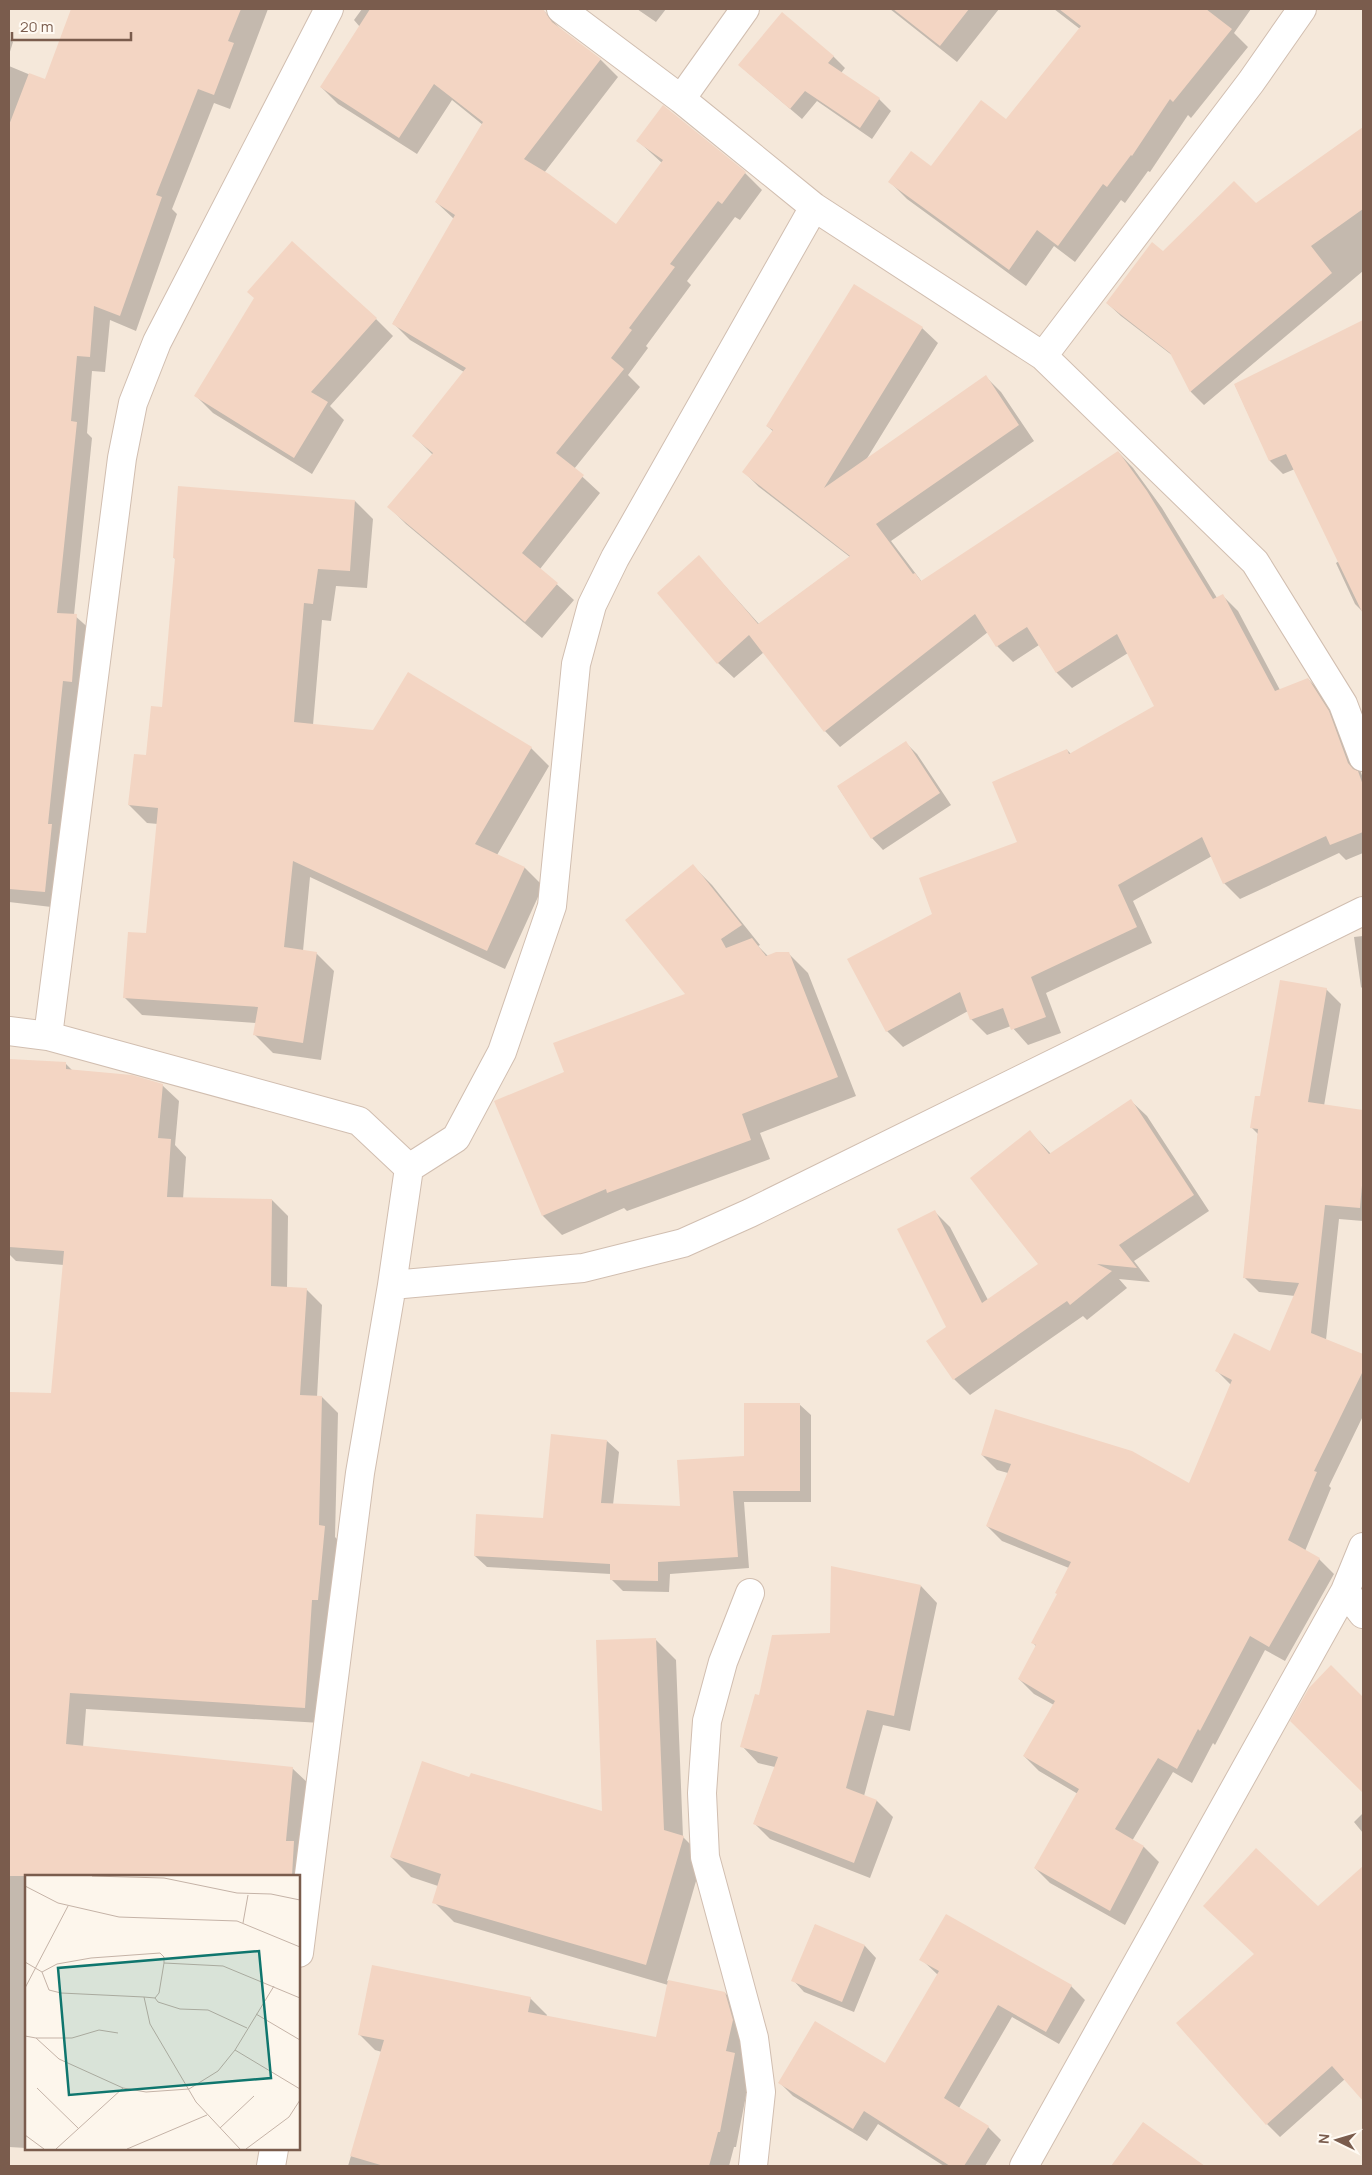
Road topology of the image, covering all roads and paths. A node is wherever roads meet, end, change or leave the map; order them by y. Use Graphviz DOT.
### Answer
graph roads {
  1 [pos="329,9"];
  2 [pos="561,9"];
  3 [pos="745,9"];
  4 [pos="1302,9"];
  5 [pos="681,99"];
  6 [pos="814,207"];
  7 [pos="1043,356"];
  8 [pos="1363,757"];
  9 [pos="1363,911"];
  10 [pos="9,1031"];
  11 [pos="48,1036"];
  12 [pos="408,1168"];
  13 [pos="392,1286"];
  14 [pos="1363,1547"];
  15 [pos="1345,1591"];
  16 [pos="750,1593"];
  17 [pos="1363,1614"];
  18 [pos="300,1945"];
  19 [pos="274,2150"];
  20 [pos="271,2166"];
  21 [pos="753,2166"];
  22 [pos="1024,2166"];
  1 -- 11 [label="street"];
  2 -- 5 [label="street"];
  3 -- 5 [label="street"];
  4 -- 7 [label="street"];
  5 -- 6 [label="street"];
  6 -- 7 [label="street"];
  6 -- 12 [label="street"];
  7 -- 8 [label="street"];
  9 -- 13 [label="street"];
  10 -- 11 [label="street"];
  11 -- 12 [label="street"];
  12 -- 13 [label="street"];
  13 -- 18 [label="street"];
  14 -- 15 [label="street"];
  15 -- 17 [label="street"];
  15 -- 22 [label="street"];
  16 -- 21 [label="street"];
  19 -- 20 [label="street"];
}
